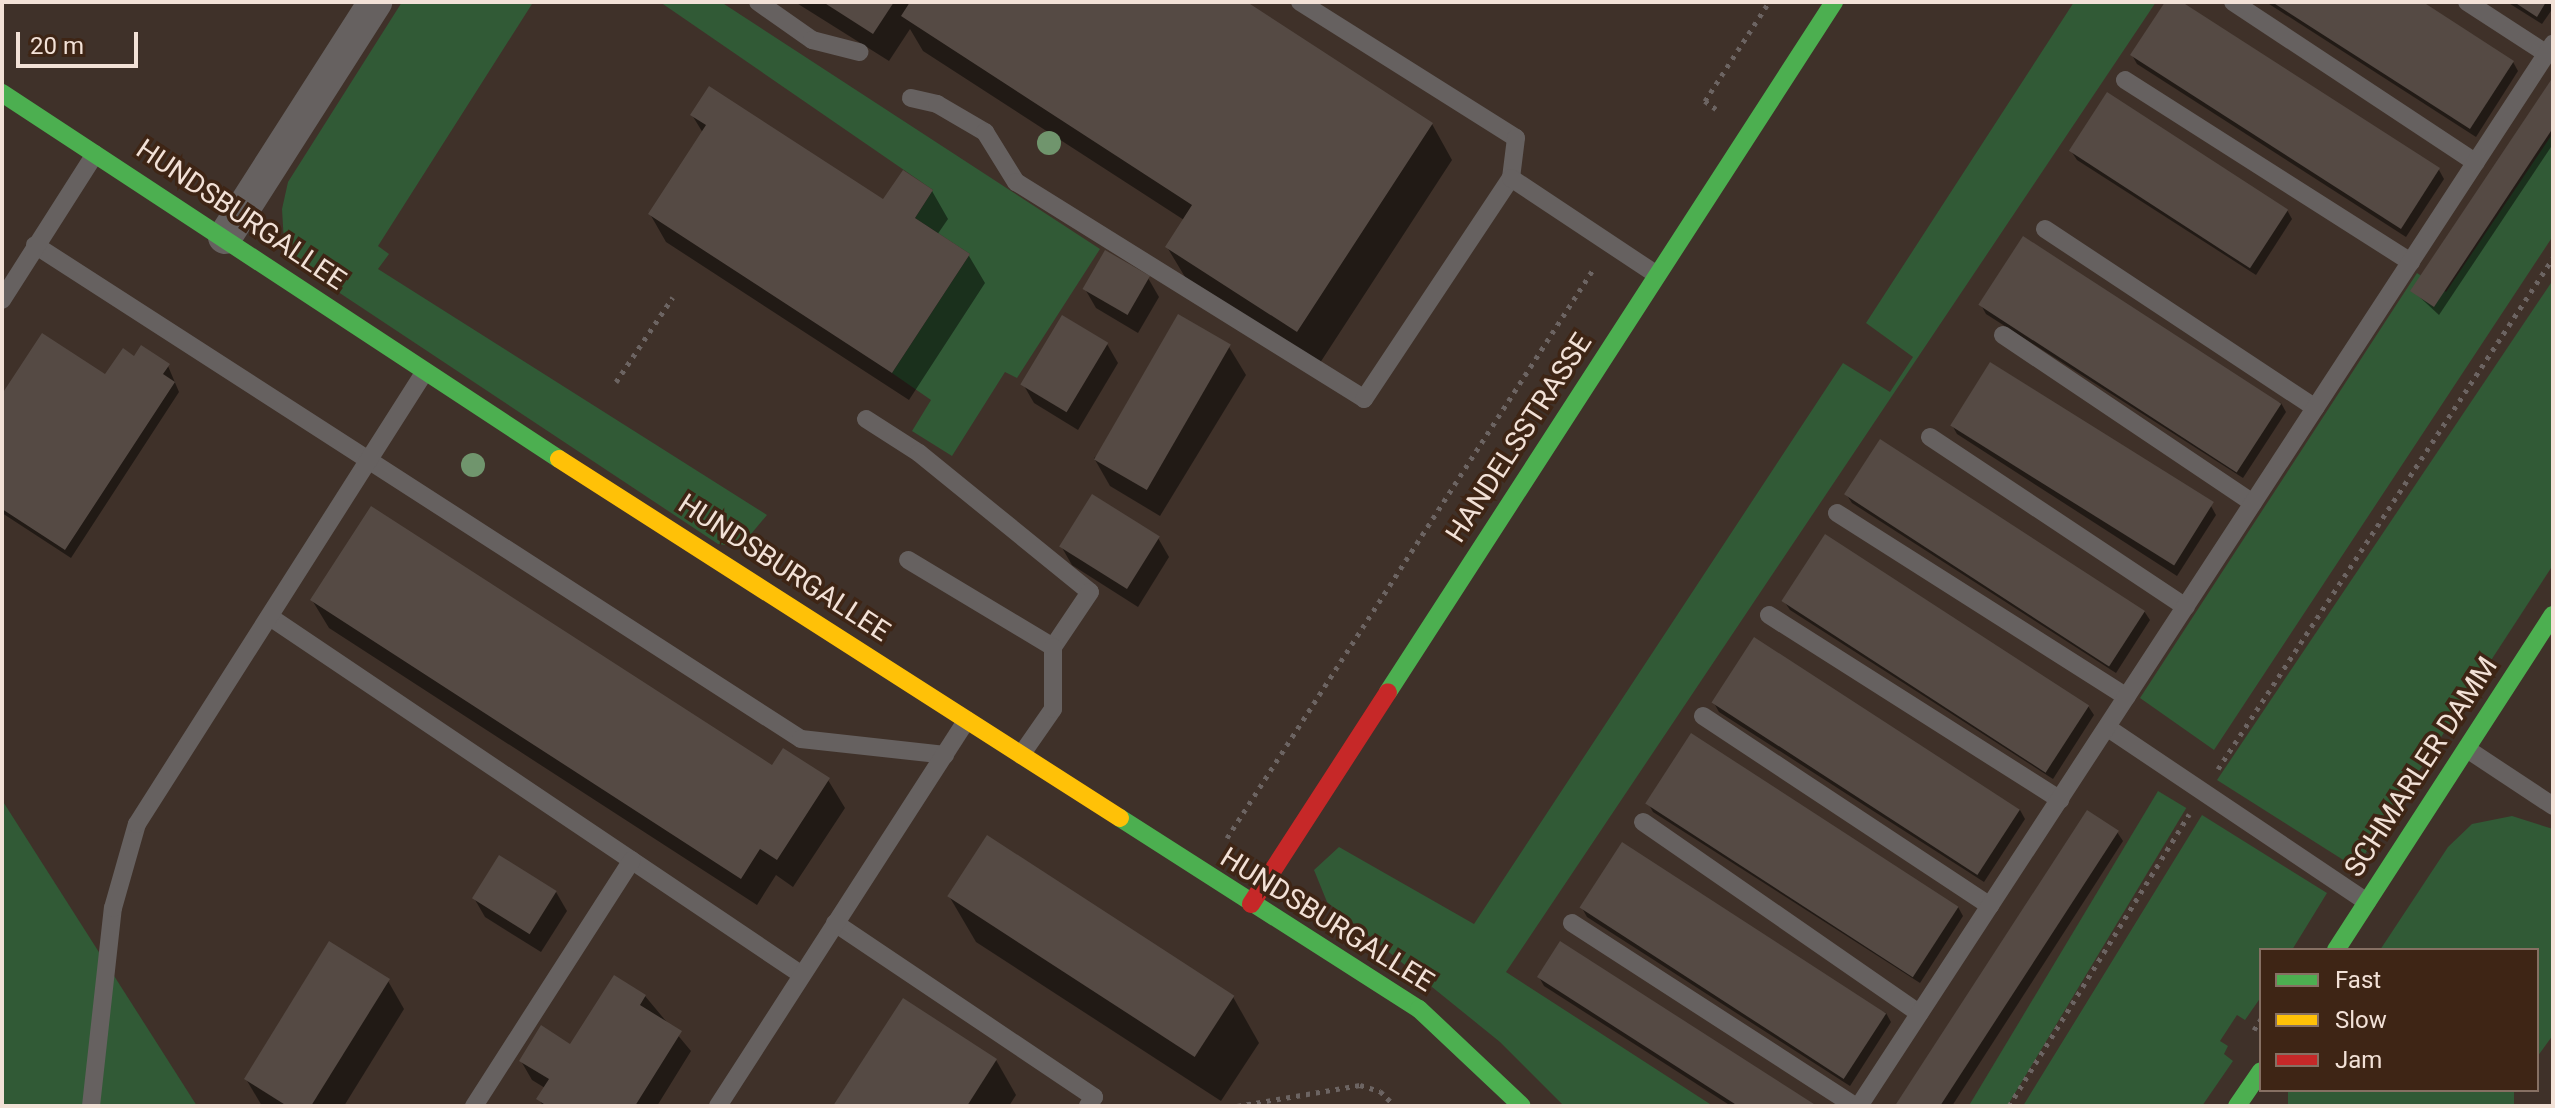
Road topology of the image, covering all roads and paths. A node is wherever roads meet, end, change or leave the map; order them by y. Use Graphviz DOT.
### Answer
graph roads {
  1 [pos="375,2"];
  2 [pos="758,2"];
  3 [pos="1300,2"];
  4 [pos="1834,2"];
  5 [pos="2233,2"];
  6 [pos="2467,2"];
  7 [pos="2550,49"];
  8 [pos="859,52"];
  9 [pos="2125,80"];
  10 [pos="2,93"];
  11 [pos="911,98"];
  12 [pos="96,153"];
  13 [pos="2476,163"];
  14 [pos="1511,178"];
  15 [pos="2045,229"];
  16 [pos="225,237"];
  17 [pos="1610,243"];
  18 [pos="35,245"];
  19 [pos="2553,258"];
  20 [pos="2411,262"];
  21 [pos="1657,275"];
  22 [pos="673,297"];
  23 [pos="2,300"];
  24 [pos="2003,335"];
  25 [pos="424,373"];
  26 [pos="616,382"];
  27 [pos="2315,408"];
  28 [pos="866,419"];
  29 [pos="1930,437"];
  30 [pos="372,459"];
  31 [pos="2253,503"];
  32 [pos="1837,513"];
  33 [pos="908,560"];
  34 [pos="2186,607"];
  35 [pos="1769,615"];
  36 [pos="2553,615"];
  37 [pos="270,617"];
  38 [pos="1053,647"];
  39 [pos="2127,697"];
  40 [pos="1703,716"];
  41 [pos="967,720"];
  42 [pos="2108,728"];
  43 [pos="2467,749"];
  44 [pos="945,755"];
  45 [pos="1021,755"];
  46 [pos="2203,791"];
  47 [pos="2060,800"];
  48 [pos="2553,806"];
  49 [pos="1643,822"];
  50 [pos="632,860"];
  51 [pos="1204,875"];
  52 [pos="2367,902"];
  53 [pos="1251,904"];
  54 [pos="1990,906"];
  55 [pos="835,923"];
  56 [pos="1572,923"];
  57 [pos="2337,948"];
  58 [pos="802,975"];
  59 [pos="1919,1013"];
  60 [pos="2259,1074"];
  61 [pos="91,1106"];
  62 [pos="474,1106"];
  63 [pos="718,1106"];
  64 [pos="1088,1106"];
  65 [pos="1237,1106"];
  66 [pos="1395,1106"];
  67 [pos="1522,1106"];
  68 [pos="1857,1106"];
  69 [pos="2009,1106"];
  70 [pos="2237,1106"];
  1 -- 16 [label="street"];
  2 -- 8 [label="lane"];
  3 -- 14 [label="lane"];
  4 -- 21 [label="street, HANDELSSTRASSE"];
  5 -- 13 [label="lane"];
  6 -- 7 [label="lane"];
  7 -- 13 [label="lane"];
  9 -- 20 [label="lane"];
  10 -- 12 [label="street, HUNDSBURGALLEE"];
  11 -- 14 [label="lane"];
  12 -- 16 [label="street, HUNDSBURGALLEE"];
  12 -- 18 [label="lane"];
  13 -- 20 [label="lane"];
  14 -- 17 [label="lane"];
  15 -- 27 [label="lane"];
  16 -- 25 [label="street, HUNDSBURGALLEE"];
  17 -- 21 [label="lane"];
  17 -- 51 [label="path"];
  18 -- 23 [label="lane"];
  18 -- 30 [label="lane"];
  19 -- 46 [label="path"];
  20 -- 27 [label="lane"];
  21 -- 53 [label="street, HANDELSSTRASSE"];
  22 -- 26 [label="path"];
  24 -- 31 [label="lane"];
  25 -- 30 [label="lane"];
  25 -- 41 [label="street, HUNDSBURGALLEE"];
  27 -- 31 [label="lane"];
  28 -- 38 [label="lane"];
  29 -- 34 [label="lane"];
  30 -- 37 [label="lane"];
  30 -- 44 [label="lane"];
  31 -- 34 [label="lane"];
  32 -- 39 [label="lane"];
  33 -- 38 [label="lane"];
  34 -- 39 [label="lane"];
  35 -- 47 [label="lane"];
  36 -- 43 [label="street, SCHMARLER DAMM"];
  37 -- 50 [label="lane"];
  37 -- 61 [label="lane"];
  38 -- 45 [label="lane"];
  39 -- 42 [label="lane"];
  40 -- 54 [label="lane"];
  41 -- 44 [label="lane"];
  41 -- 45 [label="street, HUNDSBURGALLEE"];
  42 -- 46 [label="lane"];
  42 -- 47 [label="lane"];
  43 -- 48 [label="lane"];
  43 -- 52 [label="street, SCHMARLER DAMM"];
  44 -- 55 [label="lane"];
  45 -- 51 [label="street, HUNDSBURGALLEE"];
  46 -- 52 [label="lane"];
  46 -- 69 [label="path"];
  47 -- 54 [label="lane"];
  49 -- 59 [label="lane"];
  50 -- 58 [label="lane"];
  50 -- 62 [label="lane"];
  51 -- 53 [label="street, HUNDSBURGALLEE"];
  52 -- 57 [label="street, SCHMARLER DAMM"];
  53 -- 67 [label="street, HUNDSBURGALLEE"];
  54 -- 59 [label="lane"];
  55 -- 58 [label="lane"];
  55 -- 64 [label="lane"];
  56 -- 68 [label="lane"];
  58 -- 63 [label="lane"];
  59 -- 68 [label="lane"];
  60 -- 70 [label="street"];
  65 -- 66 [label="path"];
}
